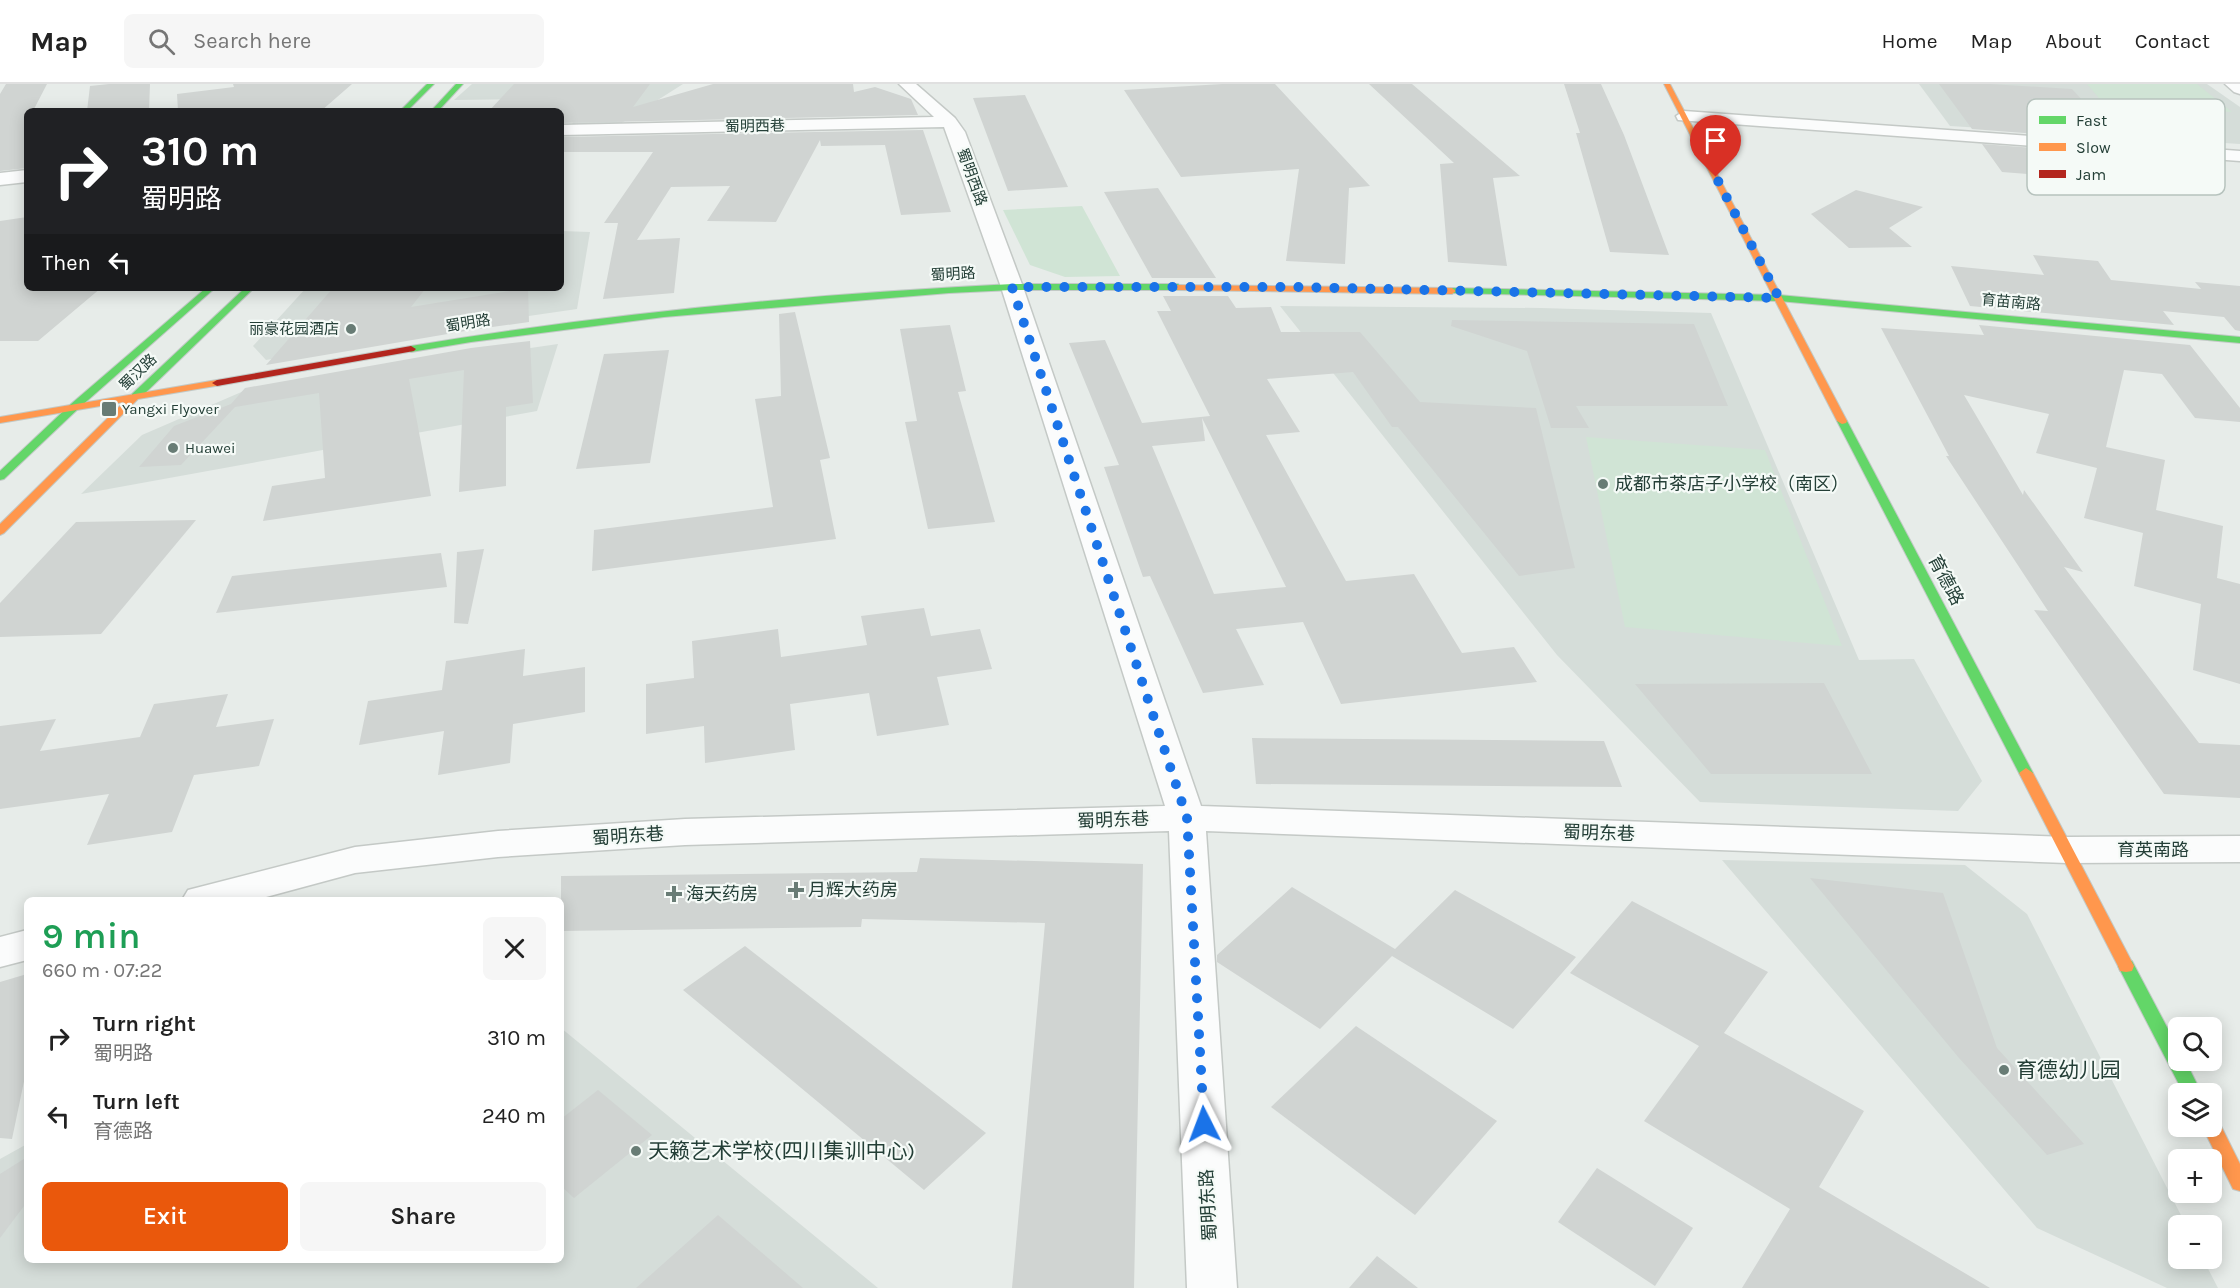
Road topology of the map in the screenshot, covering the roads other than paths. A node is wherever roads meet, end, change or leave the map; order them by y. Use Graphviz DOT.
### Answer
graph roads {
  1 [pos="431,84"];
  2 [pos="460,84"];
  3 [pos="907,84"];
  4 [pos="1667,84"];
  5 [pos="2233,84"];
  6 [pos="2240,89"];
  7 [pos="406,108"];
  8 [pos="437,108"];
  9 [pos="1684,116"];
  10 [pos="949,122"];
  11 [pos="564,130"];
  12 [pos="2027,141"];
  13 [pos="2225,155"];
  14 [pos="2240,156"];
  15 [pos="24,176"];
  16 [pos="0,179"];
  17 [pos="1012,287"];
  18 [pos="208,291"];
  19 [pos="247,291"];
  20 [pos="1779,298"];
  21 [pos="2240,340"];
  22 [pos="136,396"];
  23 [pos="75,406"];
  24 [pos="0,420"];
  25 [pos="0,477"];
  26 [pos="0,531"];
  27 [pos="1187,818"];
  28 [pos="2240,849"];
  29 [pos="2067,850"];
  30 [pos="213,897"];
  31 [pos="24,946"];
  32 [pos="0,952"];
  33 [pos="2187,1083"];
  34 [pos="2217,1137"];
  35 [pos="2240,1183"];
  36 [pos="1212,1288"];
  1 -- 7 [label="main road"];
  2 -- 8 [label="main road"];
  3 -- 10 [label="street, 蜀明西路"];
  4 -- 9 [label="main road, 育德路"];
  5 -- 6 [label="street"];
  9 -- 12 [label="street"];
  9 -- 20 [label="main road, 育德路"];
  10 -- 11 [label="street, 蜀明西巷"];
  10 -- 17 [label="street, 蜀明西路"];
  13 -- 14 [label="street"];
  15 -- 16 [label="street"];
  17 -- 20 [label="main road, 蜀明路"];
  17 -- 22 [label="main road, 蜀明路"];
  17 -- 27 [label="street, 蜀明东路"];
  18 -- 23 [label="main road, 蜀汉路"];
  19 -- 22 [label="main road, 蜀汉路"];
  20 -- 21 [label="main road, 育苗南路"];
  20 -- 29 [label="main road, 育德路"];
  22 -- 23 [label="main road, 蜀明路"];
  22 -- 26 [label="main road, 蜀汉路"];
  23 -- 24 [label="main road, 蜀明路"];
  23 -- 25 [label="main road, 蜀汉路"];
  27 -- 29 [label="street, 蜀明东巷"];
  27 -- 30 [label="street, 蜀明东巷"];
  27 -- 36 [label="street, 蜀明东路"];
  28 -- 29 [label="street, 育英南路"];
  29 -- 33 [label="main road, 育德路"];
  31 -- 32 [label="street"];
  34 -- 35 [label="main road"];
}
